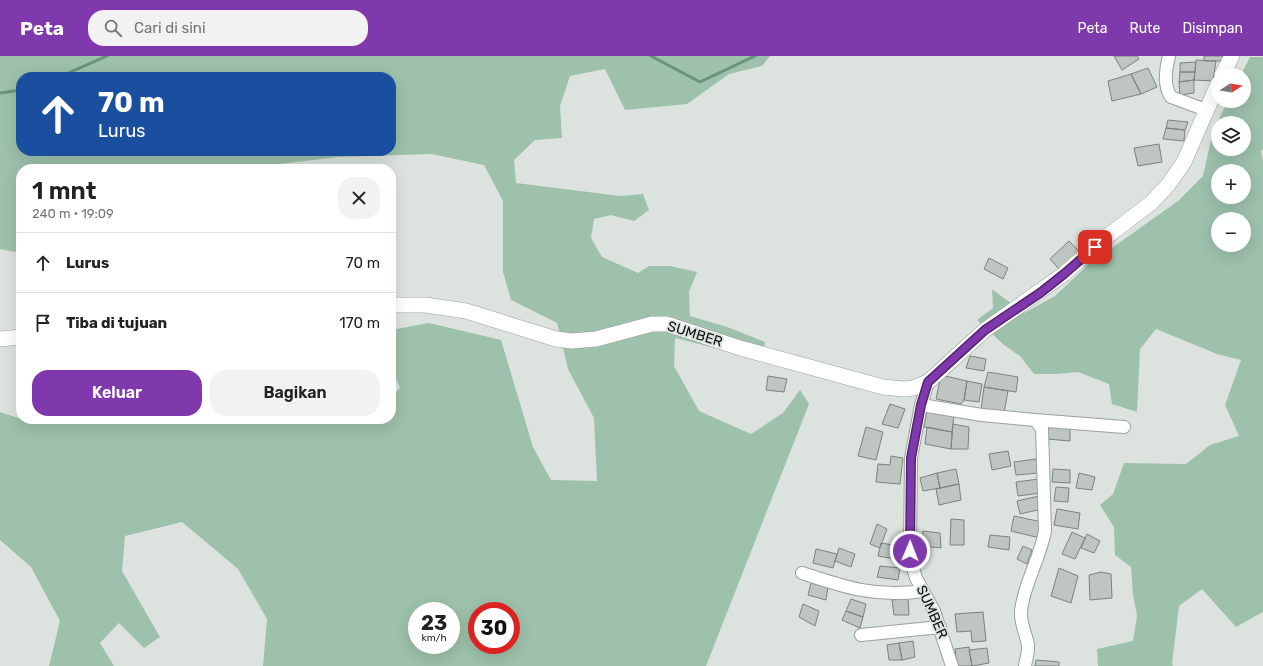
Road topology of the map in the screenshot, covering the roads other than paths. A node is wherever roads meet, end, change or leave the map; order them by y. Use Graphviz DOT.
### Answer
graph roads {
  1 [pos="1169,56"];
  2 [pos="1232,56"];
  3 [pos="1226,68"];
  4 [pos="1211,99"];
  5 [pos="1206,110"];
  6 [pos="396,305"];
  7 [pos="16,337"];
  8 [pos="0,339"];
  9 [pos="928,382"];
  10 [pos="921,405"];
  11 [pos="1035,420"];
  12 [pos="1124,427"];
  13 [pos="802,574"];
  14 [pos="922,590"];
  15 [pos="940,627"];
  16 [pos="861,635"];
  17 [pos="952,666"];
  18 [pos="1025,666"];
  1 -- 5 [label="street"];
  2 -- 3 [label="street"];
  4 -- 5 [label="street"];
  5 -- 9 [label="street"];
  6 -- 9 [label="street, SUMBER"];
  7 -- 8 [label="street"];
  9 -- 10 [label="street, SUMBER"];
  10 -- 11 [label="street"];
  10 -- 14 [label="street, SUMBER"];
  11 -- 12 [label="street"];
  11 -- 18 [label="street"];
  13 -- 14 [label="street"];
  14 -- 15 [label="street, SUMBER"];
  15 -- 16 [label="street"];
  15 -- 17 [label="street, SUMBER"];
}
